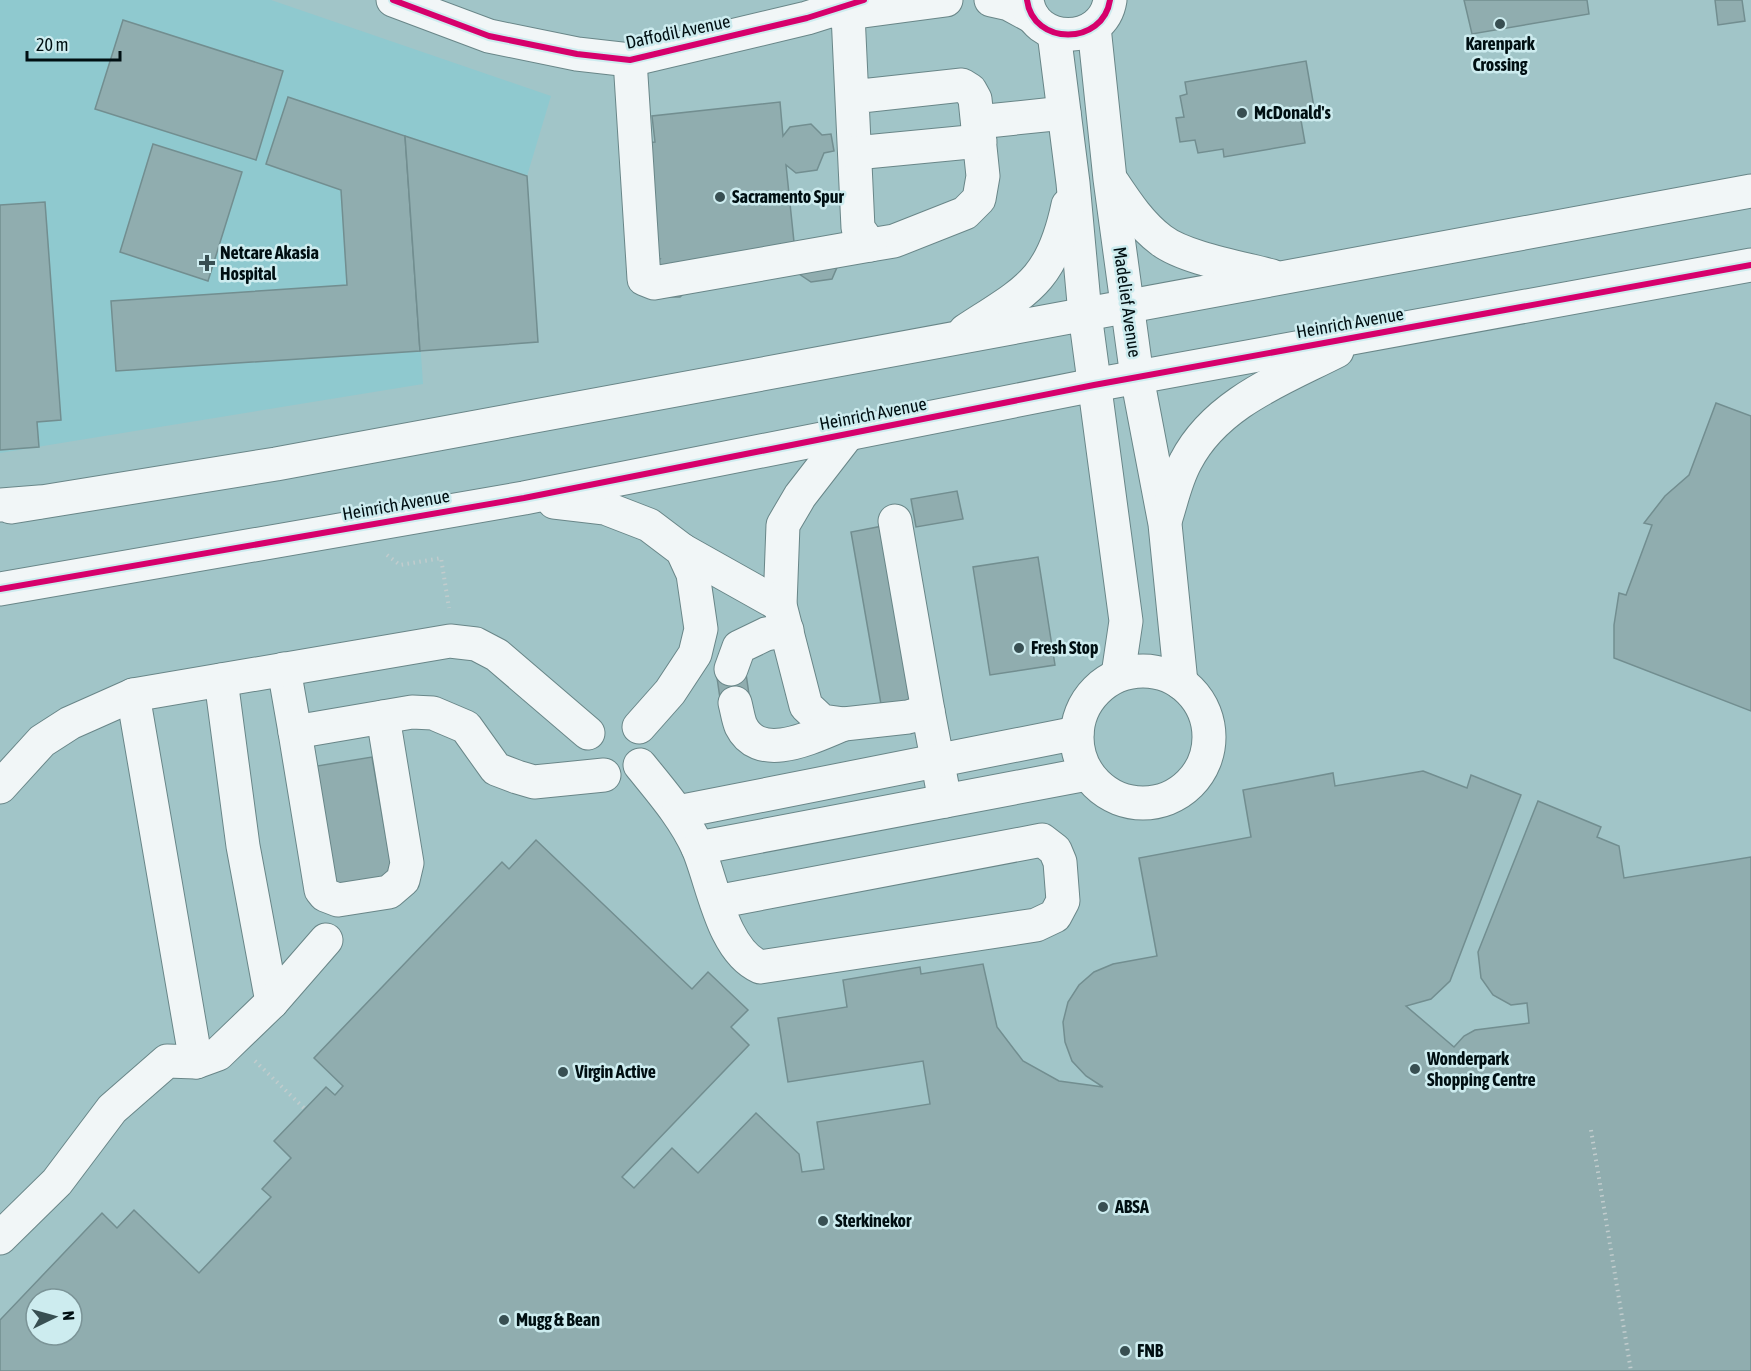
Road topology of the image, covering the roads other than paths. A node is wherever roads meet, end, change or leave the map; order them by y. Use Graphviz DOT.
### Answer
graph roads {
  1 [pos="393,0"];
  2 [pos="946,0"];
  3 [pos="990,0"];
  4 [pos="856,7"];
  5 [pos="1102,14"];
  6 [pos="1038,17"];
  7 [pos="630,60"];
  8 [pos="852,97"];
  9 [pos="1064,113"];
  10 [pos="979,131"];
  11 [pos="855,153"];
  12 [pos="1110,180"];
  13 [pos="1072,183"];
  14 [pos="1751,191"];
  15 [pos="870,245"];
  16 [pos="1751,265"];
  17 [pos="1278,278"];
  18 [pos="1127,306"];
  19 [pos="1084,314"];
  20 [pos="1368,335"];
  21 [pos="953,338"];
  22 [pos="1137,377"];
  23 [pos="1094,385"];
  24 [pos="848,434"];
  25 [pos="524,498"];
  26 [pos="39,502"];
  27 [pos="0,505"];
  28 [pos="0,510"];
  29 [pos="895,521"];
  30 [pos="1165,524"];
  31 [pos="682,550"];
  32 [pos="0,589"];
  33 [pos="784,617"];
  34 [pos="284,669"];
  35 [pos="731,669"];
  36 [pos="1118,675"];
  37 [pos="221,680"];
  38 [pos="1181,683"];
  39 [pos="133,695"];
  40 [pos="735,703"];
  41 [pos="928,711"];
  42 [pos="383,717"];
  43 [pos="844,724"];
  44 [pos="639,727"];
  45 [pos="295,732"];
  46 [pos="588,733"];
  47 [pos="1077,733"];
  48 [pos="42,741"];
  49 [pos="0,750"];
  50 [pos="937,760"];
  51 [pos="640,765"];
  52 [pos="1087,774"];
  53 [pos="604,775"];
  54 [pos="0,787"];
  55 [pos="945,801"];
  56 [pos="678,812"];
  57 [pos="698,848"];
  58 [pos="716,902"];
  59 [pos="326,940"];
  60 [pos="272,1002"];
  61 [pos="196,1062"];
  62 [pos="0,1238"];
  1 -- 7 [label="street, Daffodil Avenue"];
  2 -- 4 [label="street, Daffodil Avenue"];
  3 -- 6 [label="street"];
  4 -- 7 [label="street, Daffodil Avenue"];
  4 -- 8 [label="street"];
  5 -- 6 [label="street"];
  5 -- 12 [label="street, Madelief Avenue"];
  6 -- 9 [label="street"];
  7 -- 15 [label="street"];
  8 -- 10 [label="street"];
  8 -- 11 [label="street"];
  9 -- 10 [label="street"];
  9 -- 13 [label="street"];
  10 -- 11 [label="street"];
  10 -- 15 [label="street"];
  11 -- 15 [label="street"];
  12 -- 17 [label="street"];
  12 -- 18 [label="street, Madelief Avenue"];
  13 -- 19 [label="street"];
  13 -- 21 [label="street"];
  14 -- 17 [label="street"];
  16 -- 20 [label="street, Heinrich Avenue"];
  17 -- 18 [label="street"];
  18 -- 19 [label="street"];
  18 -- 22 [label="street, Madelief Avenue"];
  19 -- 21 [label="street"];
  19 -- 23 [label="street"];
  20 -- 22 [label="street, Heinrich Avenue"];
  20 -- 30 [label="street"];
  21 -- 26 [label="street"];
  22 -- 23 [label="street, Heinrich Avenue"];
  22 -- 30 [label="street, Madelief Avenue"];
  23 -- 24 [label="street, Heinrich Avenue"];
  23 -- 36 [label="street"];
  24 -- 25 [label="street, Heinrich Avenue"];
  24 -- 33 [label="street"];
  25 -- 31 [label="street"];
  25 -- 32 [label="street, Heinrich Avenue"];
  26 -- 27 [label="street"];
  26 -- 28 [label="street"];
  29 -- 41 [label="street"];
  30 -- 38 [label="street, Madelief Avenue"];
  31 -- 33 [label="street"];
  31 -- 44 [label="street"];
  33 -- 35 [label="street"];
  33 -- 43 [label="street"];
  34 -- 37 [label="street"];
  34 -- 45 [label="street"];
  34 -- 46 [label="street"];
  36 -- 38 [label="street"];
  36 -- 47 [label="street"];
  37 -- 39 [label="street"];
  37 -- 60 [label="street"];
  38 -- 52 [label="street"];
  39 -- 48 [label="street"];
  39 -- 61 [label="street"];
  40 -- 43 [label="street"];
  41 -- 43 [label="street"];
  41 -- 50 [label="street"];
  42 -- 45 [label="street"];
  42 -- 45 [label="street"];
  42 -- 53 [label="street"];
  47 -- 50 [label="street"];
  47 -- 52 [label="street"];
  48 -- 49 [label="street"];
  48 -- 54 [label="street"];
  50 -- 55 [label="street"];
  50 -- 56 [label="street"];
  51 -- 56 [label="street"];
  52 -- 55 [label="street"];
  55 -- 57 [label="street"];
  56 -- 57 [label="street"];
  57 -- 58 [label="street"];
  58 -- 58 [label="street"];
  59 -- 60 [label="street"];
  60 -- 61 [label="street"];
  61 -- 62 [label="street"];
}
